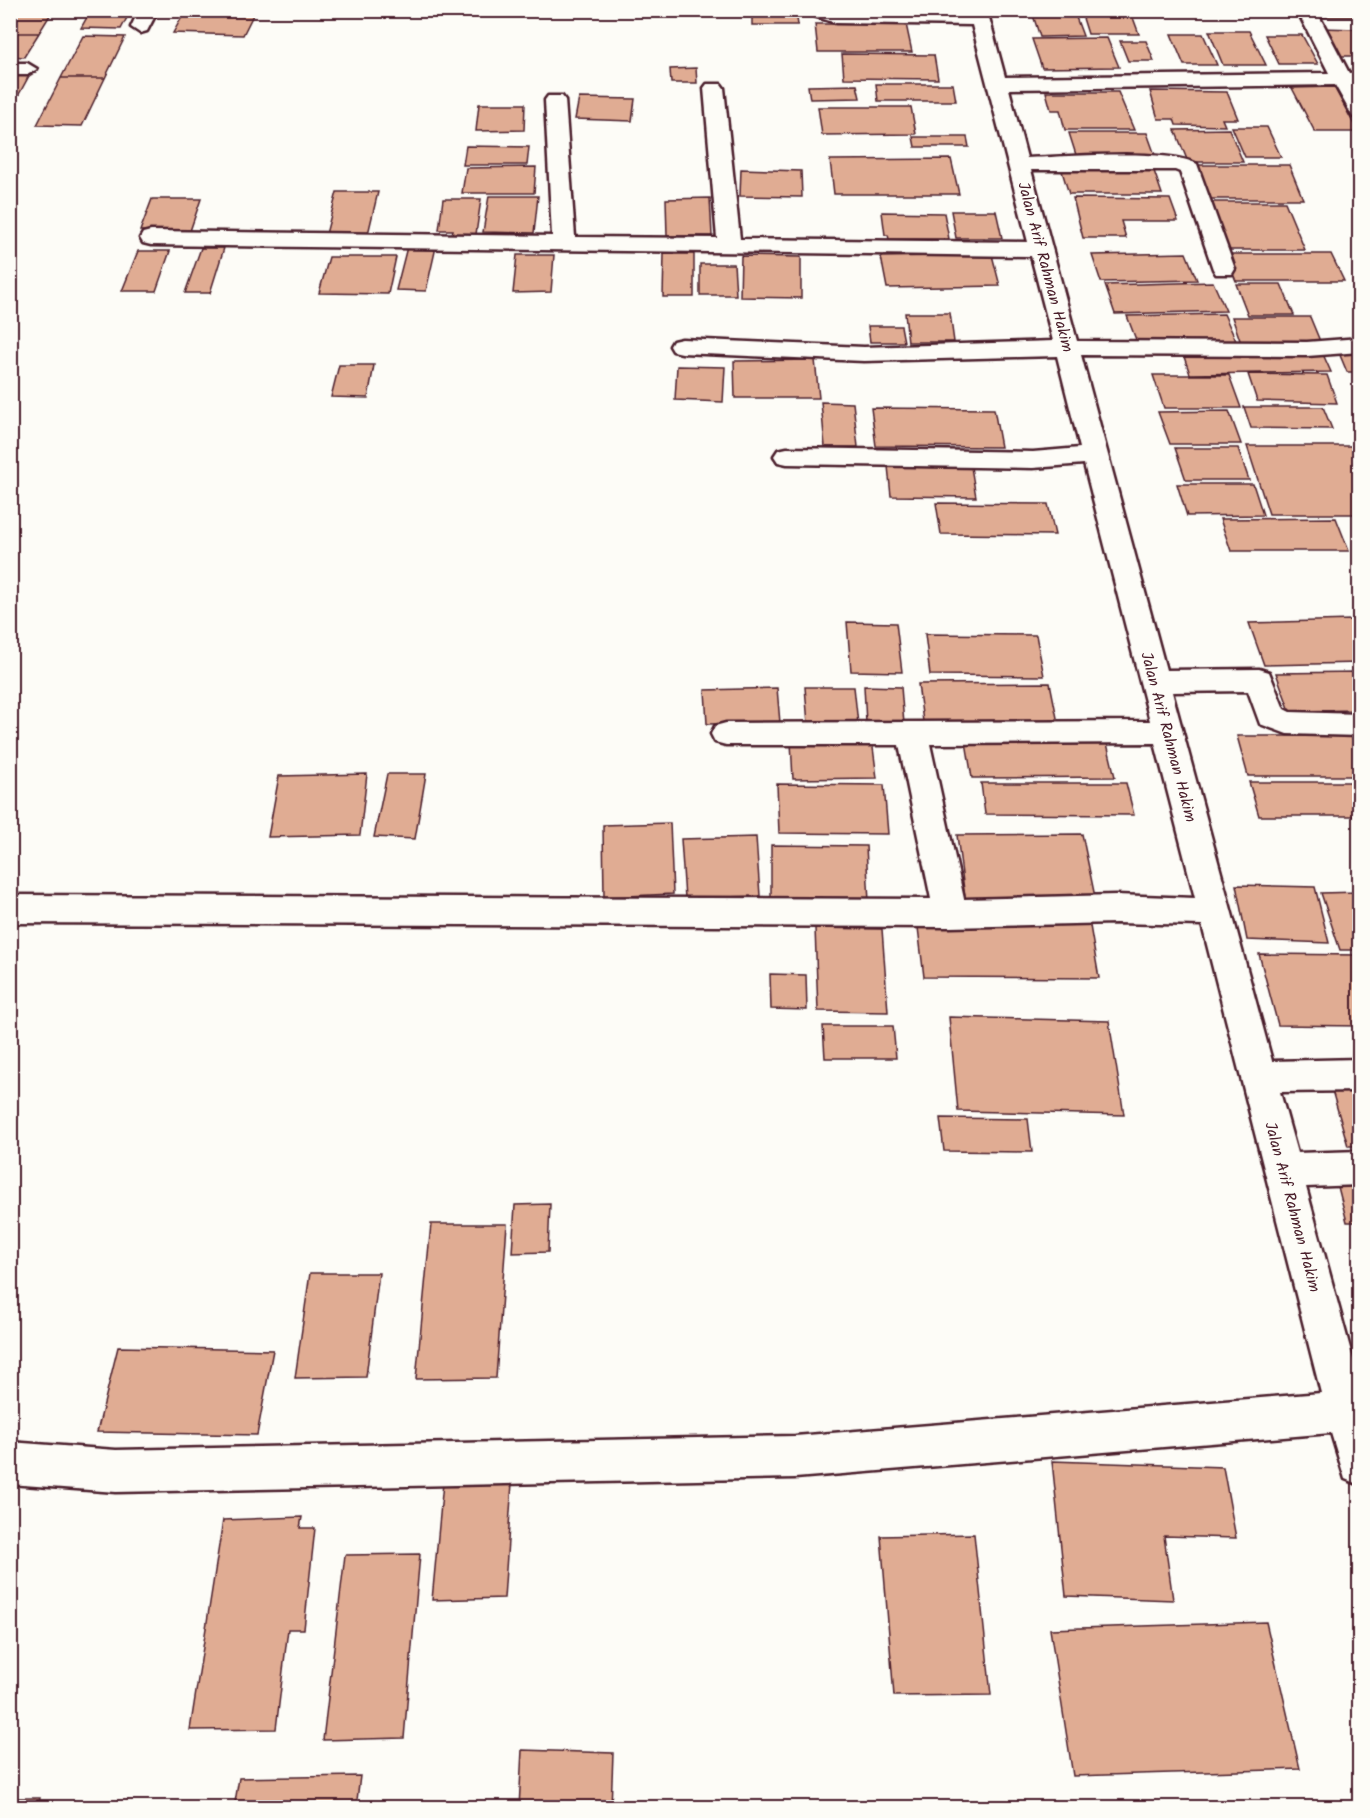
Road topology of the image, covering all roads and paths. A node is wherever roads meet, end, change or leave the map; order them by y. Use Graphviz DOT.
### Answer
graph roads {
  1 [pos="815,10"];
  2 [pos="1306,10"];
  3 [pos="979,15"];
  4 [pos="1350,79"];
  5 [pos="996,83"];
  6 [pos="714,88"];
  7 [pos="555,100"];
  8 [pos="1359,113"];
  9 [pos="1018,164"];
  10 [pos="151,238"];
  11 [pos="564,244"];
  12 [pos="729,245"];
  13 [pos="1040,249"];
  14 [pos="1224,269"];
  15 [pos="1359,345"];
  16 [pos="682,346"];
  17 [pos="1066,348"];
  18 [pos="1094,455"];
  19 [pos="787,456"];
  20 [pos="1154,681"];
  21 [pos="1359,725"];
  22 [pos="912,732"];
  23 [pos="1167,732"];
  24 [pos="726,734"];
  25 [pos="10,909"];
  26 [pos="1215,912"];
  27 [pos="950,913"];
  28 [pos="1359,1075"];
  29 [pos="1258,1077"];
  30 [pos="1359,1168"];
  31 [pos="1282,1170"];
  32 [pos="1346,1411"];
  33 [pos="10,1463"];
  34 [pos="1359,1464"];
  1 -- 3 [label="street"];
  2 -- 4 [label="street"];
  3 -- 5 [label="street, Jalan Arif Rahman Hakim"];
  4 -- 5 [label="street"];
  4 -- 8 [label="street"];
  5 -- 9 [label="street, Jalan Arif Rahman Hakim"];
  6 -- 12 [label="street"];
  7 -- 11 [label="street"];
  9 -- 13 [label="street, Jalan Arif Rahman Hakim"];
  9 -- 14 [label="street"];
  10 -- 11 [label="street"];
  11 -- 12 [label="street"];
  12 -- 13 [label="street"];
  13 -- 17 [label="street, Jalan Arif Rahman Hakim"];
  15 -- 17 [label="street"];
  16 -- 17 [label="street"];
  17 -- 18 [label="street, Jalan Arif Rahman Hakim"];
  18 -- 19 [label="street"];
  18 -- 20 [label="street, Jalan Arif Rahman Hakim"];
  20 -- 21 [label="street"];
  20 -- 23 [label="street, Jalan Arif Rahman Hakim"];
  22 -- 23 [label="street"];
  22 -- 24 [label="street"];
  22 -- 27 [label="street"];
  23 -- 26 [label="street, Jalan Arif Rahman Hakim"];
  25 -- 27 [label="street"];
  26 -- 27 [label="street"];
  26 -- 29 [label="street, Jalan Arif Rahman Hakim"];
  28 -- 29 [label="street"];
  29 -- 31 [label="street, Jalan Arif Rahman Hakim"];
  30 -- 31 [label="street"];
  31 -- 32 [label="street, Jalan Arif Rahman Hakim"];
  32 -- 33 [label="street"];
  32 -- 34 [label="street, Jalan Arif Rahman Hakim"];
}
